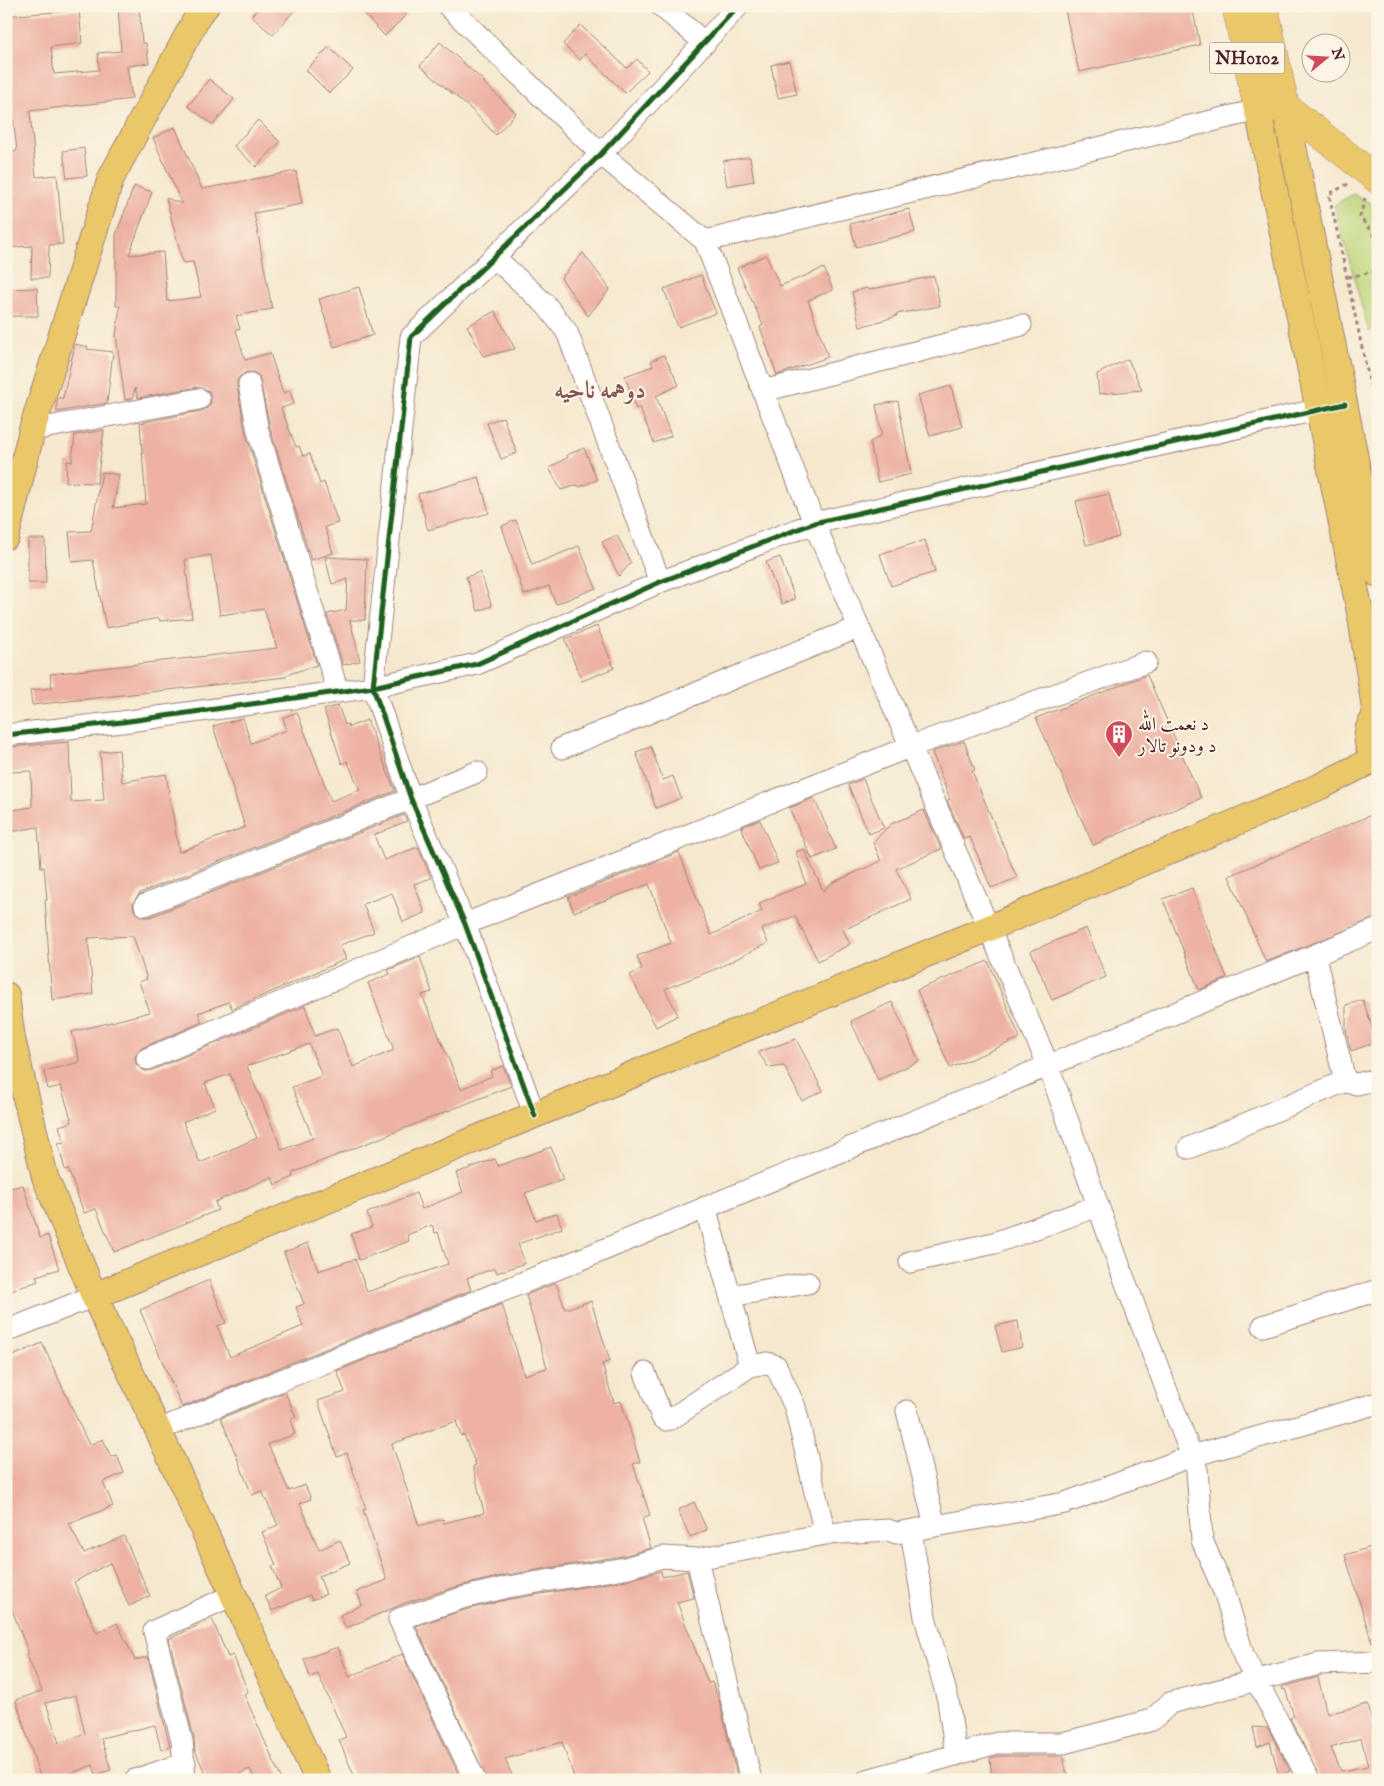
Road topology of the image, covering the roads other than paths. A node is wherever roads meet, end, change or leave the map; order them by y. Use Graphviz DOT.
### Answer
graph roads {
  1 [pos="206,6"];
  2 [pos="448,6"];
  3 [pos="661,6"];
  4 [pos="738,6"];
  5 [pos="1236,6"];
  6 [pos="1264,6"];
  7 [pos="704,43"];
  8 [pos="1272,108"];
  9 [pos="601,154"];
  10 [pos="1365,191"];
  11 [pos="705,241"];
  12 [pos="494,257"];
  13 [pos="1021,325"];
  14 [pos="249,384"];
  15 [pos="763,391"];
  16 [pos="199,399"];
  17 [pos="1345,404"];
  18 [pos="1320,408"];
  19 [pos="32,430"];
  20 [pos="814,524"];
  21 [pos="6,536"];
  22 [pos="1378,574"];
  23 [pos="660,582"];
  24 [pos="859,626"];
  25 [pos="1146,662"];
  26 [pos="373,687"];
  27 [pos="338,692"];
  28 [pos="1377,716"];
  29 [pos="6,735"];
  30 [pos="562,748"];
  31 [pos="910,748"];
  32 [pos="1377,758"];
  33 [pos="477,772"];
  34 [pos="411,799"];
  35 [pos="145,905"];
  36 [pos="465,924"];
  37 [pos="989,928"];
  38 [pos="1378,929"];
  39 [pos="1315,957"];
  40 [pos="6,994"];
  41 [pos="147,1059"];
  42 [pos="1048,1065"];
  43 [pos="1378,1079"];
  44 [pos="1345,1081"];
  45 [pos="535,1116"];
  46 [pos="1189,1148"];
  47 [pos="1098,1206"];
  48 [pos="705,1207"];
  49 [pos="910,1262"];
  50 [pos="808,1283"];
  51 [pos="1378,1290"];
  52 [pos="94,1296"];
  53 [pos="730,1296"];
  54 [pos="1263,1326"];
  55 [pos="6,1331"];
  56 [pos="750,1366"];
  57 [pos="645,1373"];
  58 [pos="1378,1403"];
  59 [pos="907,1411"];
  60 [pos="158,1430"];
  61 [pos="1192,1456"];
  62 [pos="934,1526"];
  63 [pos="911,1530"];
  64 [pos="825,1534"];
  65 [pos="698,1559"];
  66 [pos="234,1595"];
  67 [pos="1378,1662"];
  68 [pos="1255,1679"];
  69 [pos="956,1755"];
  70 [pos="185,1771"];
  71 [pos="135,1780"];
  72 [pos="318,1780"];
  73 [pos="475,1780"];
  74 [pos="751,1780"];
  75 [pos="867,1780"];
  76 [pos="1308,1780"];
  1 -- 19 [label="main road"];
  2 -- 9 [label="street"];
  3 -- 7 [label="street"];
  4 -- 7 [label="street"];
  5 -- 8 [label="highway, NH0102"];
  6 -- 8 [label="highway, NH0102"];
  7 -- 9 [label="street"];
  8 -- 10 [label="highway"];
  8 -- 11 [label="street"];
  8 -- 17 [label="main road"];
  8 -- 18 [label="main road"];
  9 -- 11 [label="street"];
  9 -- 12 [label="street"];
  11 -- 15 [label="street"];
  12 -- 23 [label="street"];
  12 -- 26 [label="street"];
  13 -- 15 [label="street"];
  14 -- 27 [label="street"];
  15 -- 20 [label="street"];
  16 -- 19 [label="street"];
  17 -- 18 [label="street"];
  17 -- 22 [label="main road"];
  18 -- 20 [label="street"];
  18 -- 28 [label="main road"];
  19 -- 21 [label="main road"];
  20 -- 23 [label="street"];
  20 -- 24 [label="street"];
  23 -- 26 [label="street"];
  24 -- 30 [label="street"];
  24 -- 31 [label="street"];
  25 -- 31 [label="street"];
  26 -- 27 [label="street"];
  26 -- 34 [label="street"];
  27 -- 29 [label="street"];
  28 -- 32 [label="main road"];
  31 -- 36 [label="street"];
  31 -- 37 [label="street"];
  32 -- 37 [label="main road"];
  33 -- 34 [label="street"];
  34 -- 35 [label="street"];
  34 -- 36 [label="street"];
  36 -- 41 [label="street"];
  36 -- 45 [label="street"];
  37 -- 42 [label="street"];
  37 -- 45 [label="main road"];
  38 -- 39 [label="street"];
  39 -- 42 [label="street"];
  39 -- 44 [label="street"];
  40 -- 52 [label="main road"];
  42 -- 47 [label="street"];
  42 -- 48 [label="street"];
  43 -- 44 [label="street"];
  44 -- 46 [label="street"];
  45 -- 52 [label="main road"];
  47 -- 49 [label="street"];
  47 -- 61 [label="street"];
  48 -- 53 [label="street"];
  48 -- 60 [label="street"];
  50 -- 53 [label="street"];
  51 -- 54 [label="street"];
  52 -- 55 [label="street"];
  52 -- 60 [label="main road"];
  53 -- 56 [label="street"];
  56 -- 57 [label="street"];
  56 -- 64 [label="street"];
  58 -- 61 [label="street"];
  59 -- 62 [label="street"];
  60 -- 66 [label="main road"];
  61 -- 62 [label="street"];
  61 -- 68 [label="street"];
  62 -- 63 [label="street"];
  63 -- 64 [label="street"];
  63 -- 69 [label="street"];
  64 -- 65 [label="street"];
  65 -- 73 [label="street"];
  65 -- 74 [label="street"];
  66 -- 70 [label="street"];
  66 -- 72 [label="main road"];
  67 -- 68 [label="street"];
  68 -- 69 [label="street"];
  68 -- 76 [label="street"];
  69 -- 75 [label="street"];
  70 -- 71 [label="street"];
}
